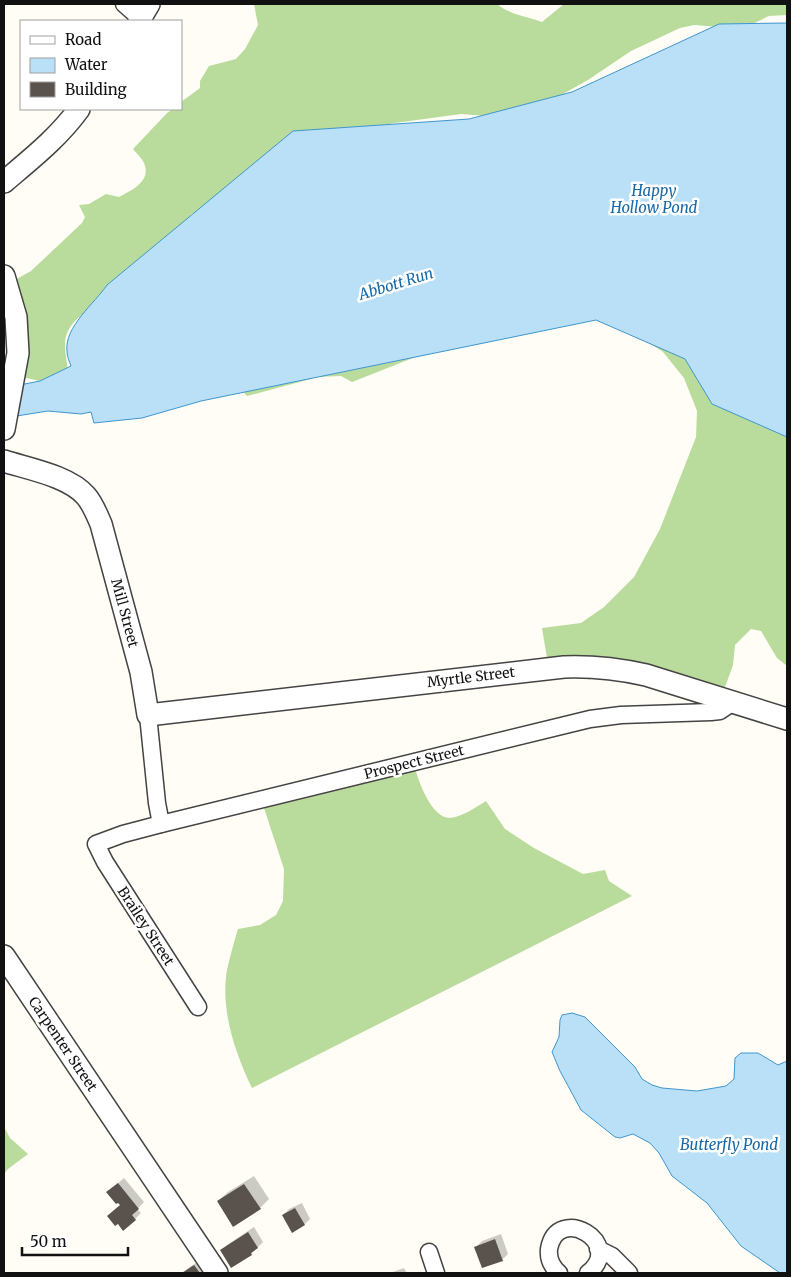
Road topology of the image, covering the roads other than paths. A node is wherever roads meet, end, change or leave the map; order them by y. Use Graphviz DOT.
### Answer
graph roads {
  1 [pos="124,4"];
  2 [pos="143,15"];
  3 [pos="78,110"];
  4 [pos="4,182"];
  5 [pos="4,276"];
  6 [pos="4,428"];
  7 [pos="4,461"];
  8 [pos="733,702"];
  9 [pos="148,715"];
  10 [pos="787,719"];
  11 [pos="161,824"];
  12 [pos="96,844"];
  13 [pos="4,956"];
  14 [pos="198,1006"];
  15 [pos="598,1249"];
  16 [pos="429,1252"];
  17 [pos="217,1273"];
  18 [pos="436,1273"];
  19 [pos="560,1273"];
  20 [pos="588,1273"];
  21 [pos="628,1273"];
  1 -- 2 [label="street"];
  3 -- 4 [label="street"];
  5 -- 6 [label="street"];
  7 -- 9 [label="street, Mill Street"];
  8 -- 9 [label="street, Myrtle Street"];
  8 -- 10 [label="street, Myrtle Street"];
  8 -- 11 [label="street, Prospect Street"];
  9 -- 11 [label="street, Mill Street"];
  11 -- 12 [label="street, Prospect Street"];
  12 -- 14 [label="street, Brailey Street"];
  13 -- 17 [label="street, Carpenter Street"];
  15 -- 19 [label="street"];
  15 -- 20 [label="street"];
  15 -- 21 [label="street"];
  16 -- 18 [label="street"];
}
